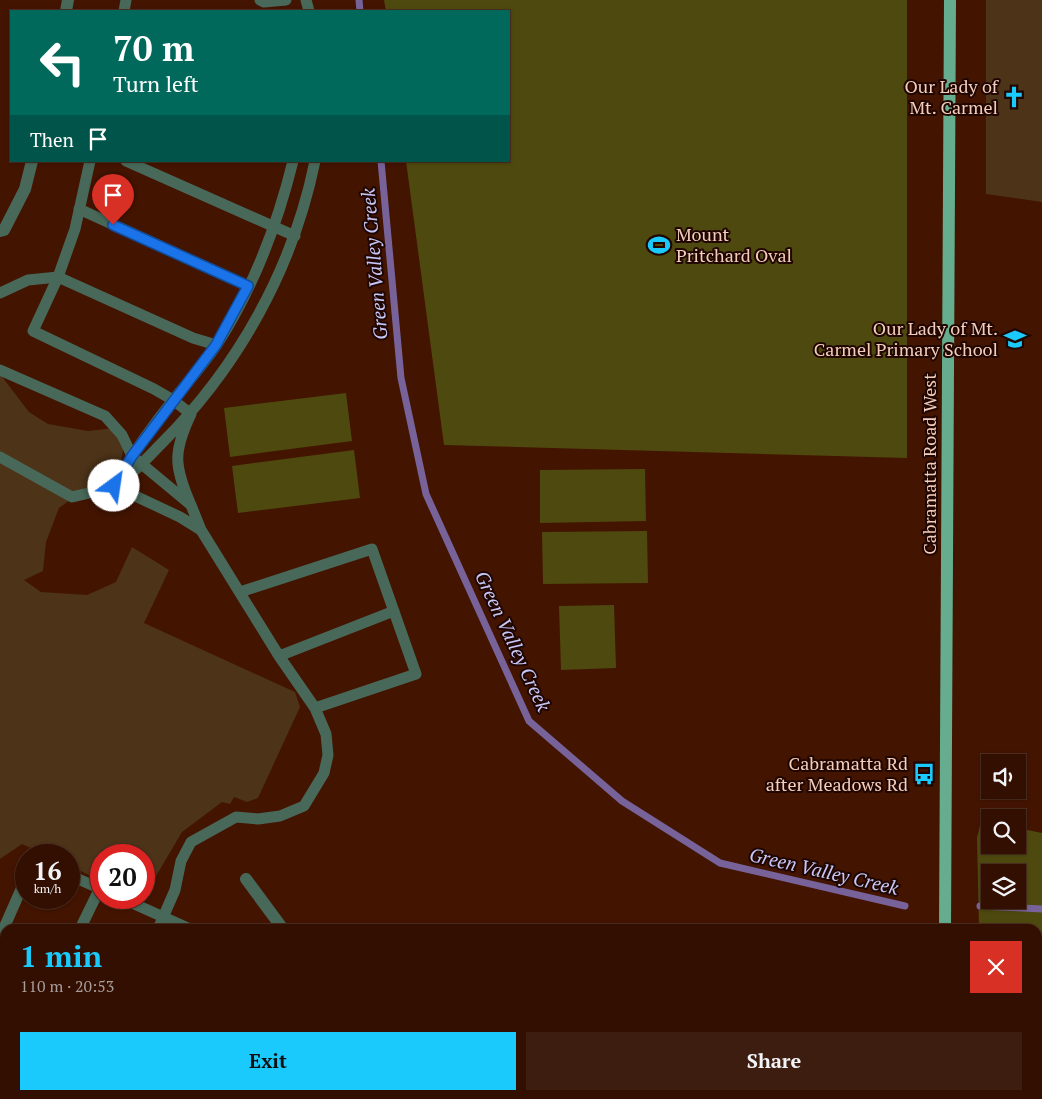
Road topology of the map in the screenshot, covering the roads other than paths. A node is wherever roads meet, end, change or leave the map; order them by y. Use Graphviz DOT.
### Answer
graph roads {
  1 [pos="260,0"];
  2 [pos="950,0"];
  3 [pos="285,3"];
  4 [pos="32,162"];
  5 [pos="90,162"];
  6 [pos="128,162"];
  7 [pos="293,162"];
  8 [pos="315,162"];
  9 [pos="79,209"];
  10 [pos="275,226"];
  11 [pos="2,231"];
  12 [pos="295,236"];
  13 [pos="58,276"];
  14 [pos="248,286"];
  15 [pos="0,293"];
  16 [pos="216,345"];
  17 [pos="0,370"];
  18 [pos="173,400"];
  19 [pos="191,414"];
  20 [pos="132,456"];
  21 [pos="0,457"];
  22 [pos="141,464"];
  23 [pos="114,486"];
  24 [pos="191,505"];
  25 [pos="201,530"];
  26 [pos="240,592"];
  27 [pos="394,611"];
  28 [pos="279,656"];
  29 [pos="315,708"];
  30 [pos="246,880"];
  31 [pos="15,903"];
  32 [pos="90,909"];
  33 [pos="149,909"];
  34 [pos="164,915"];
  35 [pos="5,924"];
  36 [pos="82,924"];
  37 [pos="160,924"];
  38 [pos="181,924"];
  39 [pos="279,924"];
  40 [pos="945,924"];
  1 -- 3 [label="lane"];
  2 -- 40 [label="main road, Cabramatta Road West"];
  4 -- 11 [label="street"];
  5 -- 9 [label="lane"];
  6 -- 10 [label="lane"];
  7 -- 10 [label="lane"];
  8 -- 12 [label="lane"];
  9 -- 13 [label="lane"];
  9 -- 14 [label="lane"];
  10 -- 12 [label="lane"];
  10 -- 14 [label="lane"];
  12 -- 19 [label="lane"];
  13 -- 15 [label="lane"];
  13 -- 16 [label="lane"];
  13 -- 18 [label="lane"];
  14 -- 16 [label="lane"];
  16 -- 18 [label="lane"];
  17 -- 20 [label="lane"];
  18 -- 19 [label="lane"];
  18 -- 20 [label="lane"];
  19 -- 22 [label="lane"];
  19 -- 24 [label="lane"];
  20 -- 22 [label="lane"];
  20 -- 23 [label="lane"];
  21 -- 23 [label="lane"];
  22 -- 23 [label="lane"];
  22 -- 24 [label="lane"];
  23 -- 25 [label="lane"];
  24 -- 25 [label="lane"];
  25 -- 26 [label="lane"];
  26 -- 27 [label="lane"];
  26 -- 28 [label="lane"];
  27 -- 28 [label="lane"];
  27 -- 29 [label="lane"];
  28 -- 29 [label="lane"];
  29 -- 34 [label="lane"];
  30 -- 39 [label="street"];
  31 -- 35 [label="lane"];
  32 -- 36 [label="lane"];
  33 -- 34 [label="lane"];
  34 -- 37 [label="lane"];
  34 -- 38 [label="lane"];
}
